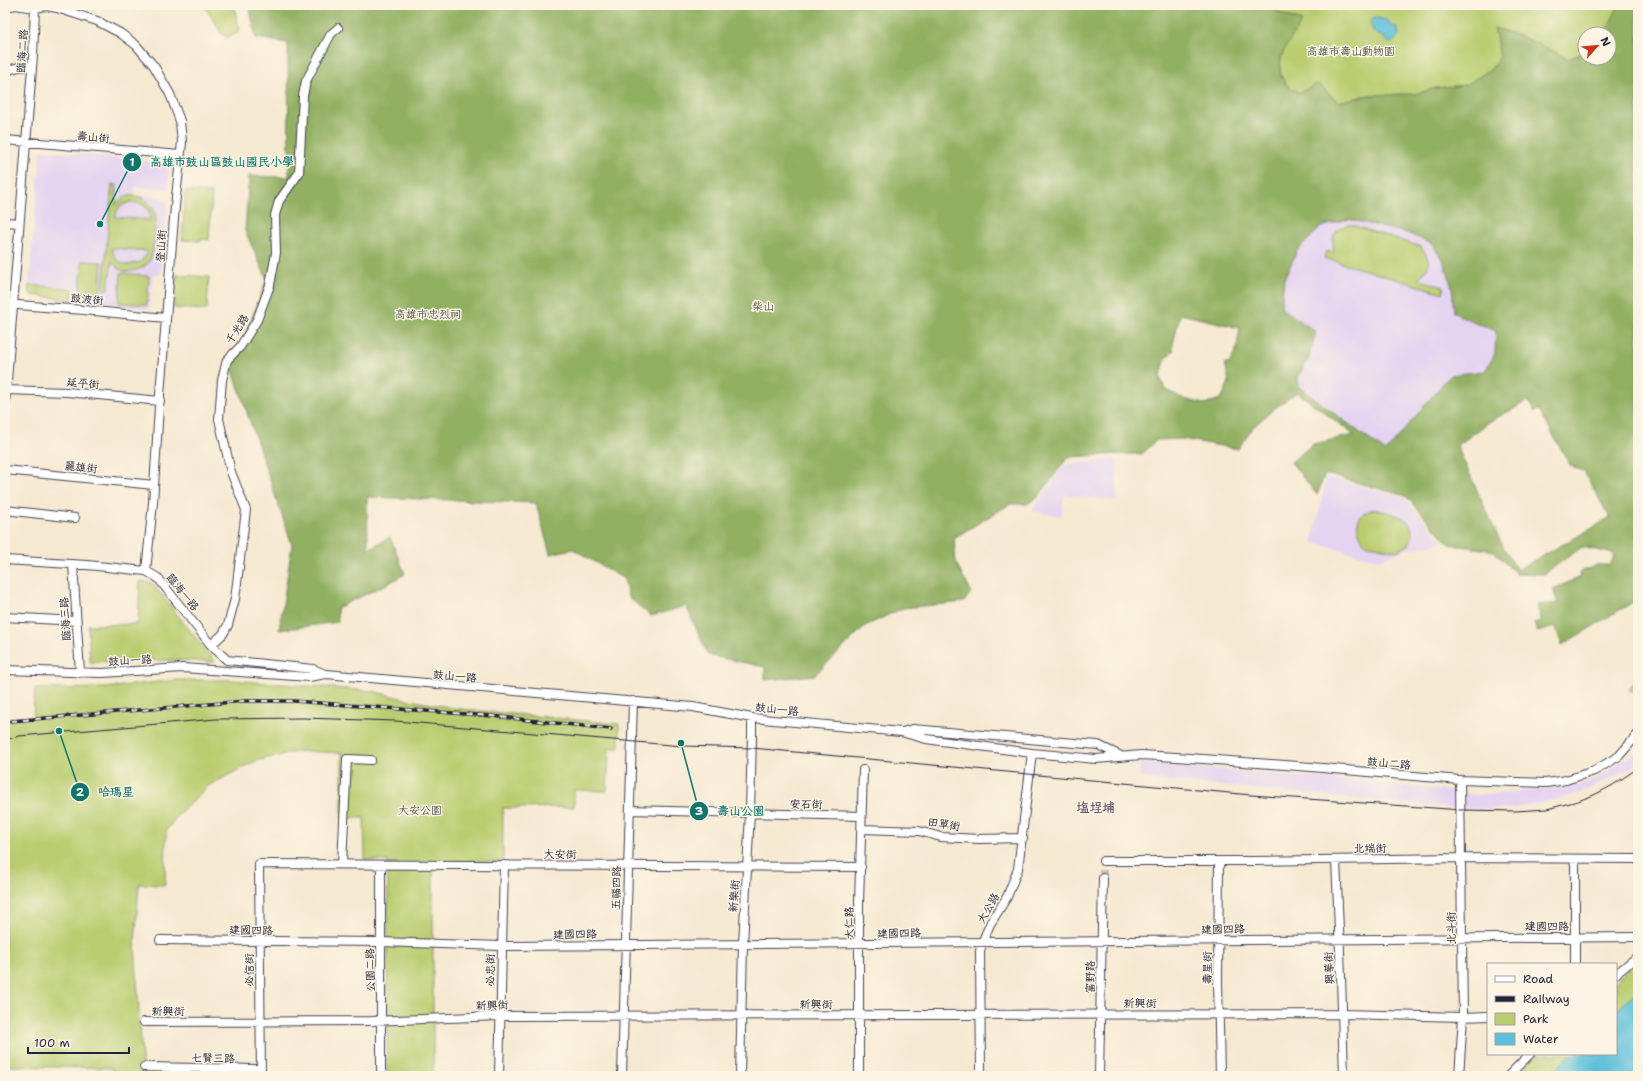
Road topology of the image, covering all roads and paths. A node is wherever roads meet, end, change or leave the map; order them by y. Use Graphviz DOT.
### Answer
graph roads {
  1 [pos="5,7"];
  2 [pos="35,8"];
  3 [pos="338,28"];
  4 [pos="32,66"];
  5 [pos="5,71"];
  6 [pos="5,140"];
  7 [pos="26,143"];
  8 [pos="180,155"];
  9 [pos="5,222"];
  10 [pos="19,224"];
  11 [pos="9,305"];
  12 [pos="166,318"];
  13 [pos="6,390"];
  14 [pos="160,401"];
  15 [pos="5,406"];
  16 [pos="5,470"];
  17 [pos="154,485"];
  18 [pos="5,510"];
  19 [pos="75,518"];
  20 [pos="5,560"];
  21 [pos="73,564"];
  22 [pos="146,571"];
  23 [pos="5,617"];
  24 [pos="76,621"];
  25 [pos="211,645"];
  26 [pos="5,670"];
  27 [pos="80,673"];
  28 [pos="326,674"];
  29 [pos="633,702"];
  30 [pos="752,718"];
  31 [pos="901,732"];
  32 [pos="1638,734"];
  33 [pos="1032,753"];
  34 [pos="1122,756"];
  35 [pos="371,760"];
  36 [pos="863,770"];
  37 [pos="1460,780"];
  38 [pos="630,810"];
  39 [pos="750,814"];
  40 [pos="861,816"];
  41 [pos="862,829"];
  42 [pos="1023,838"];
  43 [pos="1461,858"];
  44 [pos="1575,859"];
  45 [pos="1638,859"];
  46 [pos="1336,860"];
  47 [pos="1103,861"];
  48 [pos="1219,861"];
  49 [pos="259,864"];
  50 [pos="342,864"];
  51 [pos="381,865"];
  52 [pos="504,865"];
  53 [pos="628,866"];
  54 [pos="747,866"];
  55 [pos="861,867"];
  56 [pos="1103,878"];
  57 [pos="1574,936"];
  58 [pos="1462,937"];
  59 [pos="1638,937"];
  60 [pos="1339,939"];
  61 [pos="160,940"];
  62 [pos="1101,940"];
  63 [pos="1218,940"];
  64 [pos="260,941"];
  65 [pos="380,942"];
  66 [pos="982,943"];
  67 [pos="626,944"];
  68 [pos="743,944"];
  69 [pos="860,944"];
  70 [pos="502,946"];
  71 [pos="1638,956"];
  72 [pos="1575,963"];
  73 [pos="1617,973"];
  74 [pos="1101,1014"];
  75 [pos="1219,1014"];
  76 [pos="1342,1014"];
  77 [pos="624,1015"];
  78 [pos="741,1015"];
  79 [pos="860,1015"];
  80 [pos="981,1015"];
  81 [pos="500,1016"];
  82 [pos="1487,1016"];
  83 [pos="1463,1017"];
  84 [pos="382,1020"];
  85 [pos="260,1021"];
  86 [pos="144,1022"];
  87 [pos="1529,1055"];
  88 [pos="144,1068"];
  89 [pos="179,1068"];
  90 [pos="248,1069"];
  91 [pos="172,1076"];
  92 [pos="206,1076"];
  93 [pos="260,1076"];
  94 [pos="381,1076"];
  95 [pos="499,1076"];
  96 [pos="622,1076"];
  97 [pos="740,1076"];
  98 [pos="859,1076"];
  99 [pos="981,1076"];
  100 [pos="1099,1076"];
  101 [pos="1220,1076"];
  102 [pos="1344,1076"];
  103 [pos="1455,1076"];
  104 [pos="1459,1076"];
  105 [pos="1468,1076"];
  106 [pos="1508,1076"];
  1 -- 2 [label="street, 登山街"];
  2 -- 4 [label="street, 臨海二路"];
  2 -- 8 [label="street, 登山街"];
  3 -- 25 [label="street, 千光路"];
  4 -- 5 [label="street"];
  4 -- 7 [label="street, 臨海二路"];
  6 -- 7 [label="street, 壽山街"];
  7 -- 8 [label="street, 壽山街"];
  7 -- 10 [label="street, 臨海二路"];
  8 -- 12 [label="street, 登山街"];
  9 -- 10 [label="street"];
  10 -- 11 [label="street, 臨海二路"];
  11 -- 12 [label="street, 鼓波街"];
  11 -- 13 [label="street, 臨海二路"];
  12 -- 14 [label="street, 登山街"];
  13 -- 14 [label="street, 延平街"];
  13 -- 15 [label="street, 臨海二路"];
  14 -- 17 [label="street, 登山街"];
  16 -- 17 [label="street, 麗雄街"];
  17 -- 22 [label="street, 登山街"];
  18 -- 19 [label="street"];
  20 -- 21 [label="street"];
  21 -- 22 [label="street"];
  21 -- 24 [label="street, 臨海三路"];
  22 -- 25 [label="street, 臨海一路"];
  23 -- 24 [label="street"];
  24 -- 27 [label="street, 臨海三路"];
  25 -- 28 [label="street, 臨海一路"];
  26 -- 27 [label="street, 鼓山一路"];
  27 -- 28 [label="street, 鼓山一路"];
  28 -- 29 [label="street, 鼓山一路"];
  29 -- 30 [label="street, 鼓山一路"];
  29 -- 38 [label="street, 五福四路"];
  30 -- 31 [label="street, 鼓山一路"];
  30 -- 39 [label="street, 新樂街"];
  31 -- 33 [label="street, 鼓山一路"];
  31 -- 34 [label="street, 鼓山一路"];
  32 -- 37 [label="street, 鼓山二路"];
  33 -- 34 [label="street, 鼓山一路"];
  33 -- 42 [label="street, 大公路"];
  34 -- 37 [label="street, 鼓山二路"];
  35 -- 50 [label="street"];
  36 -- 40 [label="street, 大仁路"];
  37 -- 43 [label="street, 北斗街"];
  38 -- 39 [label="street, 安石街"];
  38 -- 53 [label="street, 五福四路"];
  39 -- 40 [label="street, 安石街"];
  39 -- 54 [label="street, 新樂街"];
  40 -- 41 [label="street, 大仁路"];
  41 -- 42 [label="street, 田單街"];
  41 -- 55 [label="street, 大仁路"];
  42 -- 66 [label="street, 大公路"];
  43 -- 44 [label="street, 北端街"];
  43 -- 46 [label="street, 北端街"];
  43 -- 58 [label="street, 北斗街"];
  44 -- 45 [label="street, 北端街"];
  44 -- 57 [label="street"];
  46 -- 48 [label="street, 北端街"];
  46 -- 60 [label="street, 興華街"];
  47 -- 48 [label="street, 北端街"];
  48 -- 63 [label="street, 壽星街"];
  49 -- 50 [label="street, 大安街"];
  49 -- 64 [label="street, 必信街"];
  50 -- 51 [label="street, 大安街"];
  51 -- 52 [label="street, 大安街"];
  51 -- 65 [label="street, 公園二路"];
  52 -- 53 [label="street, 大安街"];
  52 -- 70 [label="street, 必忠街"];
  53 -- 54 [label="street, 大安街"];
  53 -- 67 [label="street, 五福四路"];
  54 -- 55 [label="street, 大安街"];
  54 -- 68 [label="street, 新樂街"];
  55 -- 69 [label="street, 大仁路"];
  56 -- 62 [label="street, 富野路"];
  57 -- 58 [label="street, 建國四路"];
  57 -- 59 [label="street, 建國四路"];
  57 -- 72 [label="street"];
  58 -- 60 [label="street, 建國四路"];
  58 -- 83 [label="street, 北斗街"];
  60 -- 63 [label="street, 建國四路"];
  60 -- 76 [label="street, 興華街"];
  61 -- 64 [label="street, 建國四路"];
  62 -- 63 [label="street, 建國四路"];
  62 -- 66 [label="street, 建國四路"];
  62 -- 74 [label="street, 富野路"];
  63 -- 75 [label="street, 壽星街"];
  64 -- 65 [label="street, 建國四路"];
  64 -- 85 [label="street, 必信街"];
  65 -- 70 [label="street, 建國四路"];
  65 -- 84 [label="street, 公園二路"];
  66 -- 69 [label="street, 建國四路"];
  66 -- 80 [label="street, 大公路"];
  67 -- 68 [label="street, 建國四路"];
  67 -- 70 [label="street, 建國四路"];
  67 -- 77 [label="street, 五福四路"];
  68 -- 69 [label="street, 建國四路"];
  68 -- 78 [label="street, 新樂街"];
  69 -- 79 [label="street, 大仁路"];
  70 -- 81 [label="street, 必忠街"];
  71 -- 73 [label="street"];
  74 -- 75 [label="street, 新興街"];
  74 -- 80 [label="street, 新興街"];
  74 -- 100 [label="street, 富野路"];
  75 -- 76 [label="street, 新興街"];
  75 -- 101 [label="street, 壽星街"];
  76 -- 83 [label="street, 新興街"];
  76 -- 102 [label="street, 興華街"];
  77 -- 78 [label="street, 新興街"];
  77 -- 81 [label="street, 新興街"];
  77 -- 96 [label="street, 五福四路"];
  78 -- 79 [label="street, 新興街"];
  78 -- 97 [label="street, 新樂街"];
  79 -- 80 [label="street, 新興街"];
  79 -- 98 [label="street, 大仁路"];
  80 -- 99 [label="street, 大公路"];
  81 -- 84 [label="street, 新興街"];
  81 -- 95 [label="street, 必忠街"];
  82 -- 83 [label="street, 新興街"];
  83 -- 104 [label="street, 北斗街"];
  84 -- 85 [label="street, 新興街"];
  84 -- 94 [label="street, 公園二路"];
  85 -- 86 [label="street, 新興街"];
  85 -- 93 [label="street, 必信街"];
  87 -- 106 [label="street"];
  88 -- 89 [label="street, 七賢三路"];
  89 -- 90 [label="street, 七賢三路"];
  89 -- 91 [label="street, 七賢三路"];
  90 -- 92 [label="street, 七賢三路"];
  90 -- 93 [label="street, 七賢三路"];
  103 -- 104 [label="street"];
  104 -- 105 [label="street"];
}
